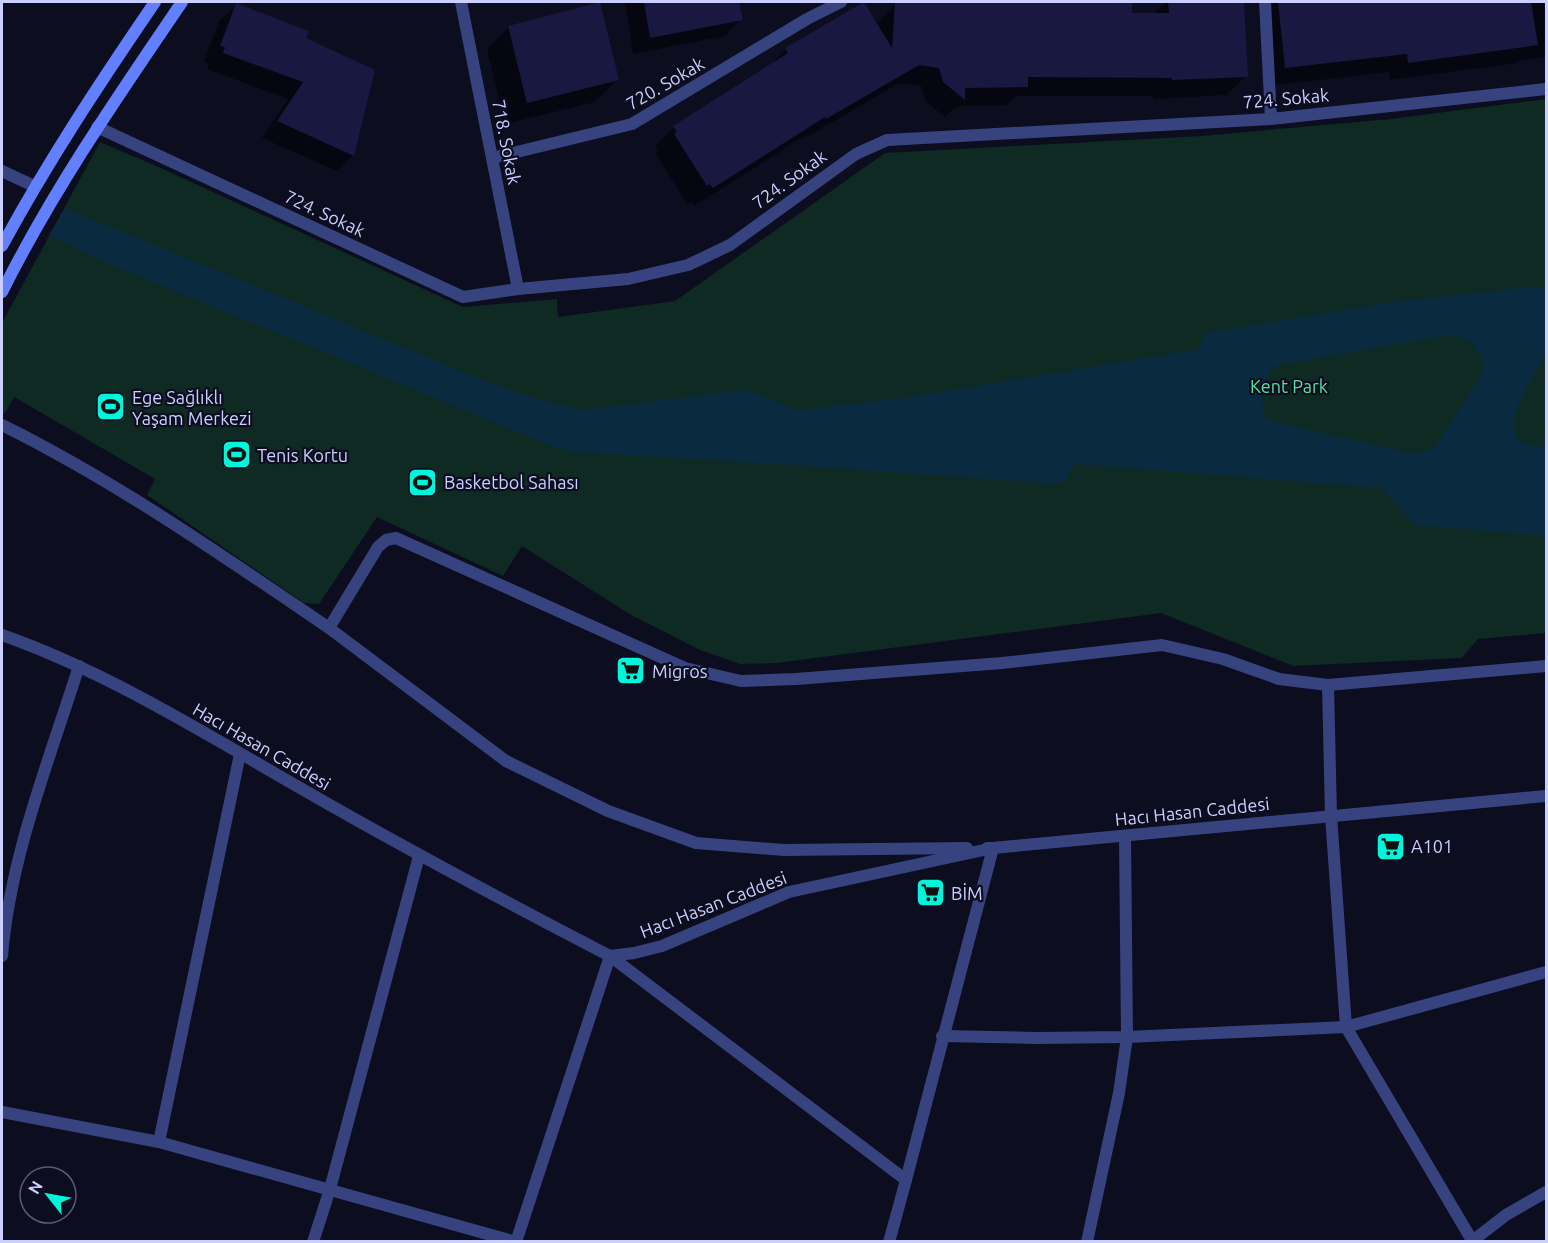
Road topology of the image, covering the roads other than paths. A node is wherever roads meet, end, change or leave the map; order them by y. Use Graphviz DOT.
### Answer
graph roads {
  1 [pos="155,2"];
  2 [pos="182,2"];
  3 [pos="461,2"];
  4 [pos="841,2"];
  5 [pos="1265,2"];
  6 [pos="1546,89"];
  7 [pos="1271,119"];
  8 [pos="97,127"];
  9 [pos="492,158"];
  10 [pos="2,171"];
  11 [pos="34,186"];
  12 [pos="2,246"];
  13 [pos="518,290"];
  14 [pos="2,292"];
  15 [pos="2,425"];
  16 [pos="329,628"];
  17 [pos="2,635"];
  18 [pos="80,666"];
  19 [pos="1546,666"];
  20 [pos="1328,685"];
  21 [pos="240,754"];
  22 [pos="1546,796"];
  23 [pos="1331,816"];
  24 [pos="1125,836"];
  25 [pos="993,848"];
  26 [pos="418,856"];
  27 [pos="2,956"];
  28 [pos="610,956"];
  29 [pos="1546,972"];
  30 [pos="1346,1028"];
  31 [pos="942,1036"];
  32 [pos="1127,1037"];
  33 [pos="2,1112"];
  34 [pos="159,1142"];
  35 [pos="906,1180"];
  36 [pos="330,1188"];
  37 [pos="1546,1192"];
  38 [pos="1472,1241"];
  39 [pos="313,1242"];
  40 [pos="516,1242"];
  41 [pos="889,1242"];
  42 [pos="1087,1242"];
  1 -- 11 [label="main road"];
  2 -- 8 [label="main road"];
  3 -- 9 [label="street, 718. Sokak"];
  4 -- 9 [label="street, 720. Sokak"];
  5 -- 7 [label="street"];
  6 -- 7 [label="street, 724. Sokak"];
  7 -- 13 [label="street, 724. Sokak"];
  8 -- 13 [label="street, 724. Sokak"];
  8 -- 14 [label="main road"];
  9 -- 13 [label="street, 718. Sokak"];
  10 -- 11 [label="street"];
  11 -- 12 [label="main road"];
  15 -- 16 [label="street"];
  16 -- 20 [label="street"];
  16 -- 25 [label="street"];
  17 -- 18 [label="street, Hacı Hasan Caddesi"];
  18 -- 21 [label="street, Hacı Hasan Caddesi"];
  18 -- 27 [label="street"];
  19 -- 20 [label="street"];
  20 -- 23 [label="street"];
  21 -- 26 [label="street, Hacı Hasan Caddesi"];
  21 -- 34 [label="street"];
  22 -- 23 [label="street, Hacı Hasan Caddesi"];
  23 -- 24 [label="street, Hacı Hasan Caddesi"];
  23 -- 30 [label="street"];
  24 -- 25 [label="street, Hacı Hasan Caddesi"];
  24 -- 32 [label="street"];
  25 -- 28 [label="street, Hacı Hasan Caddesi"];
  25 -- 31 [label="street"];
  26 -- 28 [label="street, Hacı Hasan Caddesi"];
  26 -- 36 [label="street"];
  28 -- 35 [label="street"];
  28 -- 40 [label="street"];
  29 -- 30 [label="street"];
  30 -- 32 [label="street"];
  30 -- 38 [label="street"];
  31 -- 32 [label="street"];
  31 -- 35 [label="street"];
  32 -- 42 [label="street"];
  33 -- 34 [label="street"];
  34 -- 36 [label="street"];
  35 -- 41 [label="street"];
  36 -- 39 [label="street"];
  36 -- 40 [label="street"];
  37 -- 38 [label="street"];
}
